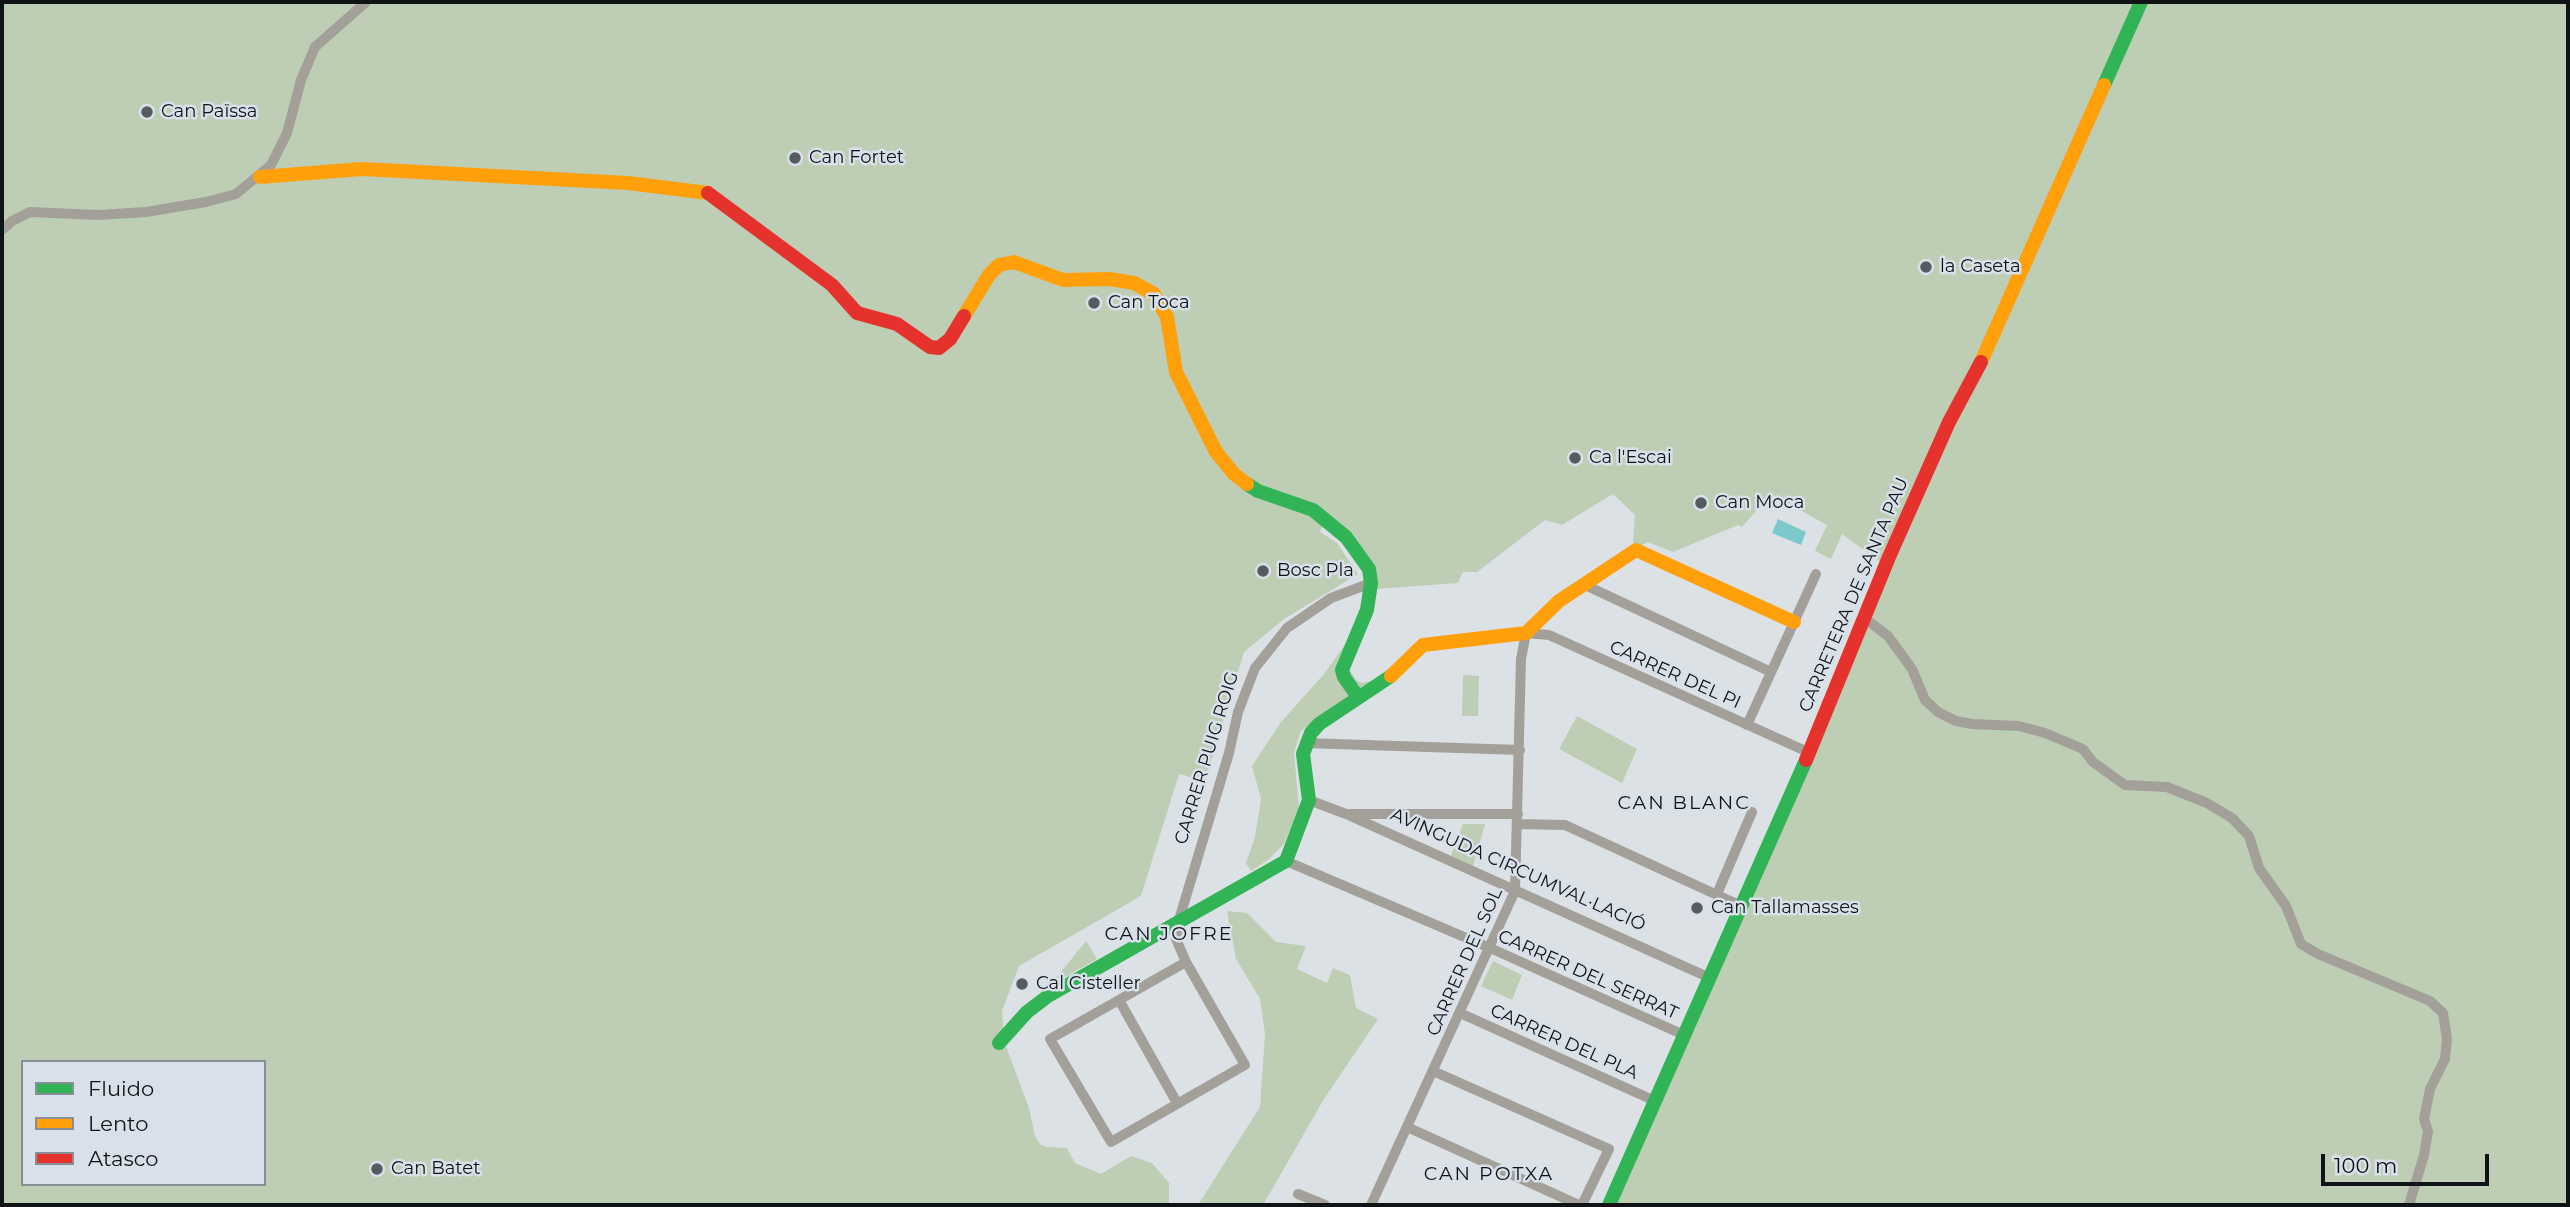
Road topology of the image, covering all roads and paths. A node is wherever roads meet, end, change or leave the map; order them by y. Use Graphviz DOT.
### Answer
graph roads {
  1 [pos="366,2"];
  2 [pos="2141,2"];
  3 [pos="260,177"];
  4 [pos="2,230"];
  5 [pos="1816,574"];
  6 [pos="1371,583"];
  7 [pos="1585,585"];
  8 [pos="1863,617"];
  9 [pos="1794,622"];
  10 [pos="1526,633"];
  11 [pos="1771,672"];
  12 [pos="1358,697"];
  13 [pos="1747,725"];
  14 [pos="1305,743"];
  15 [pos="1520,750"];
  16 [pos="1810,753"];
  17 [pos="1310,800"];
  18 [pos="1752,812"];
  19 [pos="1346,814"];
  20 [pos="1518,819"];
  21 [pos="1286,860"];
  22 [pos="1516,891"];
  23 [pos="1717,894"];
  24 [pos="1741,906"];
  25 [pos="1179,920"];
  26 [pos="1490,948"];
  27 [pos="1186,962"];
  28 [pos="1710,978"];
  29 [pos="1119,1000"];
  30 [pos="1460,1013"];
  31 [pos="1685,1035"];
  32 [pos="999,1043"];
  33 [pos="1433,1071"];
  34 [pos="1656,1101"];
  35 [pos="1177,1103"];
  36 [pos="1407,1127"];
  37 [pos="1298,1194"];
  38 [pos="1325,1205"];
  39 [pos="1371,1205"];
  40 [pos="1581,1205"];
  41 [pos="1609,1205"];
  42 [pos="2409,1205"];
  1 -- 3 [label="street"];
  2 -- 8 [label="street, CARRETERA DE SANTA PAU"];
  3 -- 4 [label="street"];
  3 -- 6 [label="street"];
  5 -- 9 [label="street"];
  6 -- 12 [label="street"];
  6 -- 25 [label="street, CARRER PUIG ROIG"];
  7 -- 9 [label="street"];
  7 -- 10 [label="street"];
  7 -- 11 [label="street"];
  8 -- 16 [label="street, CARRETERA DE SANTA PAU"];
  8 -- 42 [label="street"];
  9 -- 11 [label="street"];
  10 -- 12 [label="street"];
  10 -- 13 [label="street, CARRER DEL PI"];
  10 -- 15 [label="street, CARRER DEL SOL"];
  11 -- 13 [label="street"];
  12 -- 14 [label="street"];
  13 -- 16 [label="street, CARRER DEL PI"];
  14 -- 15 [label="street"];
  14 -- 17 [label="street"];
  15 -- 20 [label="street, CARRER DEL SOL"];
  16 -- 24 [label="street, CARRETERA DE SANTA PAU"];
  17 -- 19 [label="street, AVINGUDA CIRCUMVAL·LACIÓ"];
  17 -- 21 [label="street"];
  18 -- 23 [label="street"];
  19 -- 20 [label="street"];
  19 -- 22 [label="street, AVINGUDA CIRCUMVAL·LACIÓ"];
  20 -- 22 [label="street, CARRER DEL SOL"];
  20 -- 23 [label="street"];
  21 -- 25 [label="street"];
  21 -- 26 [label="street, CARRER DEL SERRAT"];
  22 -- 26 [label="street, CARRER DEL SOL"];
  22 -- 28 [label="street, AVINGUDA CIRCUMVAL·LACIÓ"];
  23 -- 24 [label="street"];
  24 -- 28 [label="street, CARRETERA DE SANTA PAU"];
  25 -- 27 [label="street, CARRER PUIG ROIG"];
  25 -- 32 [label="street"];
  26 -- 30 [label="street, CARRER DEL SOL"];
  26 -- 31 [label="street, CARRER DEL SERRAT"];
  27 -- 29 [label="street"];
  27 -- 35 [label="street, CARRER PUIG ROIG"];
  28 -- 31 [label="street, CARRETERA DE SANTA PAU"];
  29 -- 35 [label="street"];
  29 -- 35 [label="street"];
  30 -- 33 [label="street, CARRER DEL SOL"];
  30 -- 34 [label="street, CARRER DEL PLA"];
  31 -- 34 [label="street, CARRETERA DE SANTA PAU"];
  33 -- 36 [label="street, CARRER DEL SOL"];
  33 -- 40 [label="street"];
  34 -- 41 [label="street, CARRETERA DE SANTA PAU"];
  36 -- 39 [label="street, CARRER DEL SOL"];
  36 -- 40 [label="street"];
  37 -- 38 [label="street"];
}
